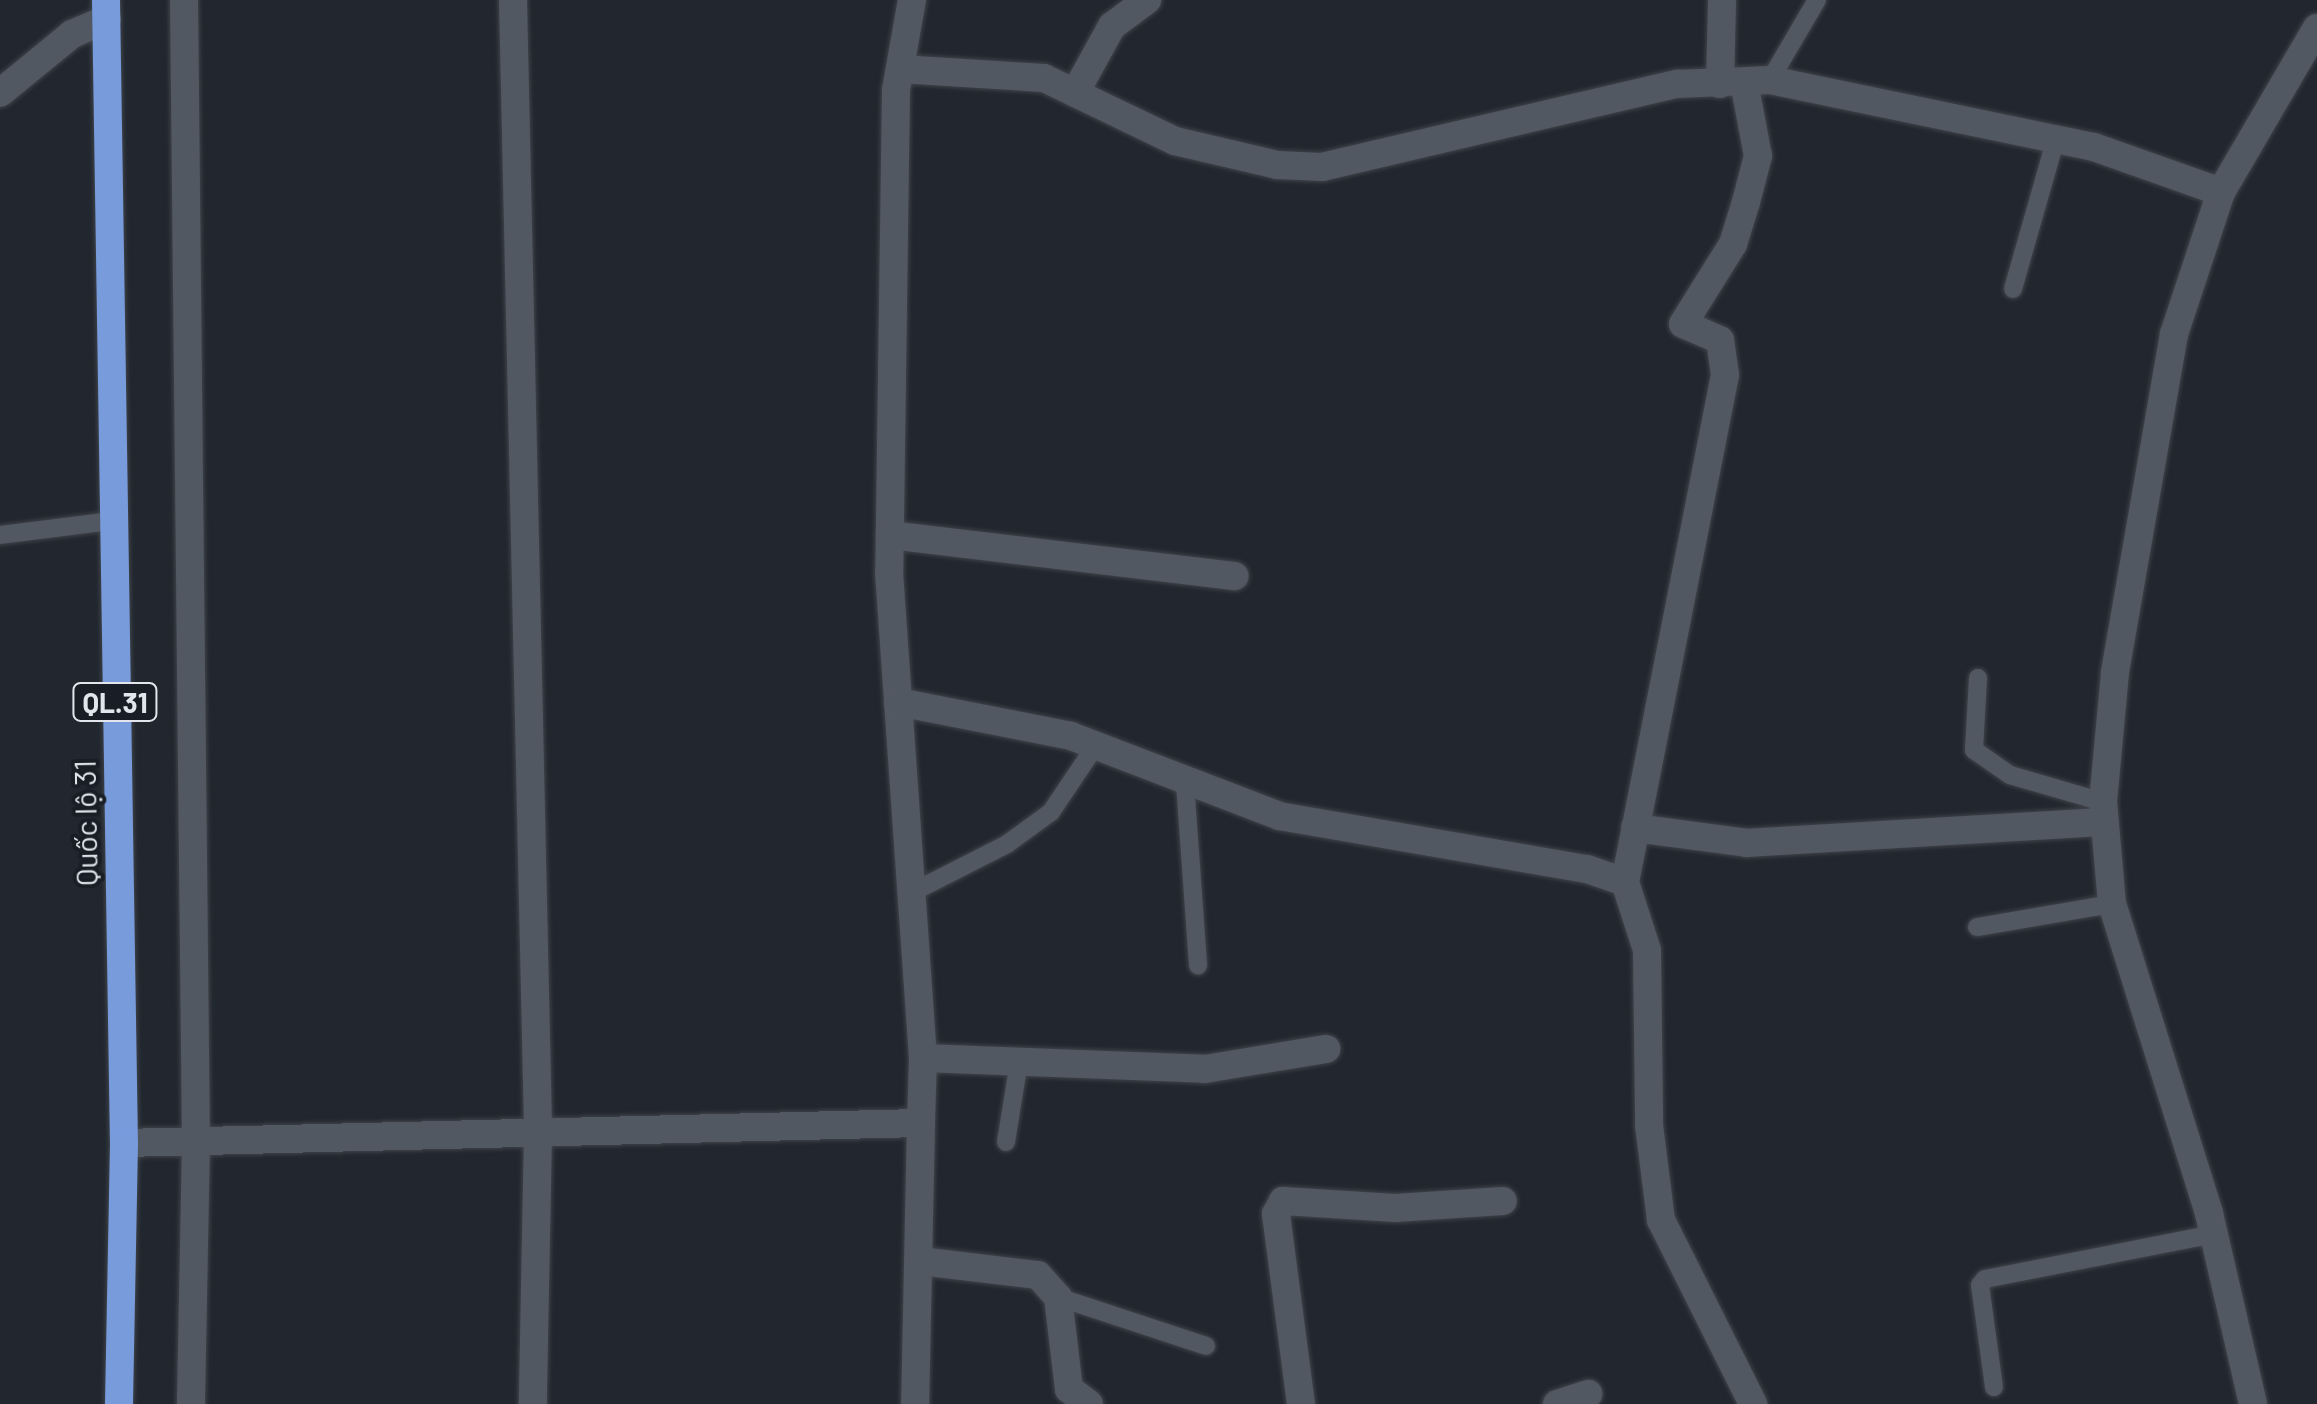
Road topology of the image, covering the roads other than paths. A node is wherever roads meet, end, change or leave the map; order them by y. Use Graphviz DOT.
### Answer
graph roads {
  1 [pos="184,0"];
  2 [pos="513,0"];
  3 [pos="912,0"];
  4 [pos="1147,0"];
  5 [pos="1722,0"];
  6 [pos="1817,0"];
  7 [pos="107,9"];
  8 [pos="2317,28"];
  9 [pos="900,69"];
  10 [pos="1745,82"];
  11 [pos="0,93"];
  12 [pos="1075,93"];
  13 [pos="2056,138"];
  14 [pos="2221,192"];
  15 [pos="2013,288"];
  16 [pos="111,521"];
  17 [pos="0,535"];
  18 [pos="890,535"];
  19 [pos="1235,576"];
  20 [pos="1978,678"];
  21 [pos="898,702"];
  22 [pos="1096,745"];
  23 [pos="1185,784"];
  24 [pos="2103,812"];
  25 [pos="1636,828"];
  26 [pos="1625,882"];
  27 [pos="911,894"];
  28 [pos="2112,904"];
  29 [pos="1977,927"];
  30 [pos="1198,966"];
  31 [pos="1326,1050"];
  32 [pos="922,1058"];
  33 [pos="1019,1062"];
  34 [pos="921,1123"];
  35 [pos="538,1132"];
  36 [pos="196,1141"];
  37 [pos="124,1142"];
  38 [pos="1006,1142"];
  39 [pos="1503,1201"];
  40 [pos="2214,1234"];
  41 [pos="920,1261"];
  42 [pos="1058,1297"];
  43 [pos="1206,1346"];
  44 [pos="1994,1387"];
  45 [pos="1588,1394"];
  46 [pos="119,1404"];
  47 [pos="191,1404"];
  48 [pos="532,1404"];
  49 [pos="915,1404"];
  50 [pos="1089,1404"];
  51 [pos="1301,1404"];
  52 [pos="1557,1404"];
  53 [pos="1754,1404"];
  54 [pos="2254,1404"];
  1 -- 36 [label="street"];
  2 -- 35 [label="street"];
  3 -- 9 [label="street"];
  4 -- 12 [label="street"];
  5 -- 10 [label="street"];
  6 -- 10 [label="lane"];
  7 -- 11 [label="street"];
  7 -- 16 [label="highway, Quốc lộ 31 / QL.31"];
  8 -- 14 [label="street"];
  9 -- 12 [label="street"];
  9 -- 18 [label="street"];
  10 -- 12 [label="street"];
  10 -- 13 [label="street"];
  10 -- 25 [label="street"];
  13 -- 14 [label="street"];
  13 -- 15 [label="lane"];
  14 -- 24 [label="street"];
  16 -- 17 [label="lane"];
  16 -- 37 [label="highway, Quốc lộ 31 / QL.31"];
  18 -- 19 [label="street"];
  18 -- 21 [label="street"];
  20 -- 24 [label="lane"];
  21 -- 22 [label="street"];
  21 -- 27 [label="street"];
  22 -- 23 [label="street"];
  22 -- 27 [label="lane"];
  23 -- 26 [label="street"];
  23 -- 30 [label="lane"];
  24 -- 25 [label="street"];
  24 -- 28 [label="street"];
  25 -- 26 [label="street"];
  26 -- 53 [label="street"];
  27 -- 32 [label="street"];
  28 -- 29 [label="lane"];
  28 -- 40 [label="street"];
  31 -- 33 [label="street"];
  32 -- 33 [label="street"];
  32 -- 34 [label="street"];
  33 -- 38 [label="lane"];
  34 -- 35 [label="street"];
  34 -- 41 [label="street"];
  35 -- 36 [label="street"];
  35 -- 48 [label="street"];
  36 -- 37 [label="street"];
  36 -- 47 [label="street"];
  37 -- 46 [label="highway, Quốc lộ 31 / QL.31"];
  39 -- 51 [label="street"];
  40 -- 44 [label="lane"];
  40 -- 54 [label="street"];
  41 -- 42 [label="street"];
  41 -- 49 [label="street"];
  42 -- 43 [label="lane"];
  42 -- 50 [label="street"];
  45 -- 52 [label="street"];
}
